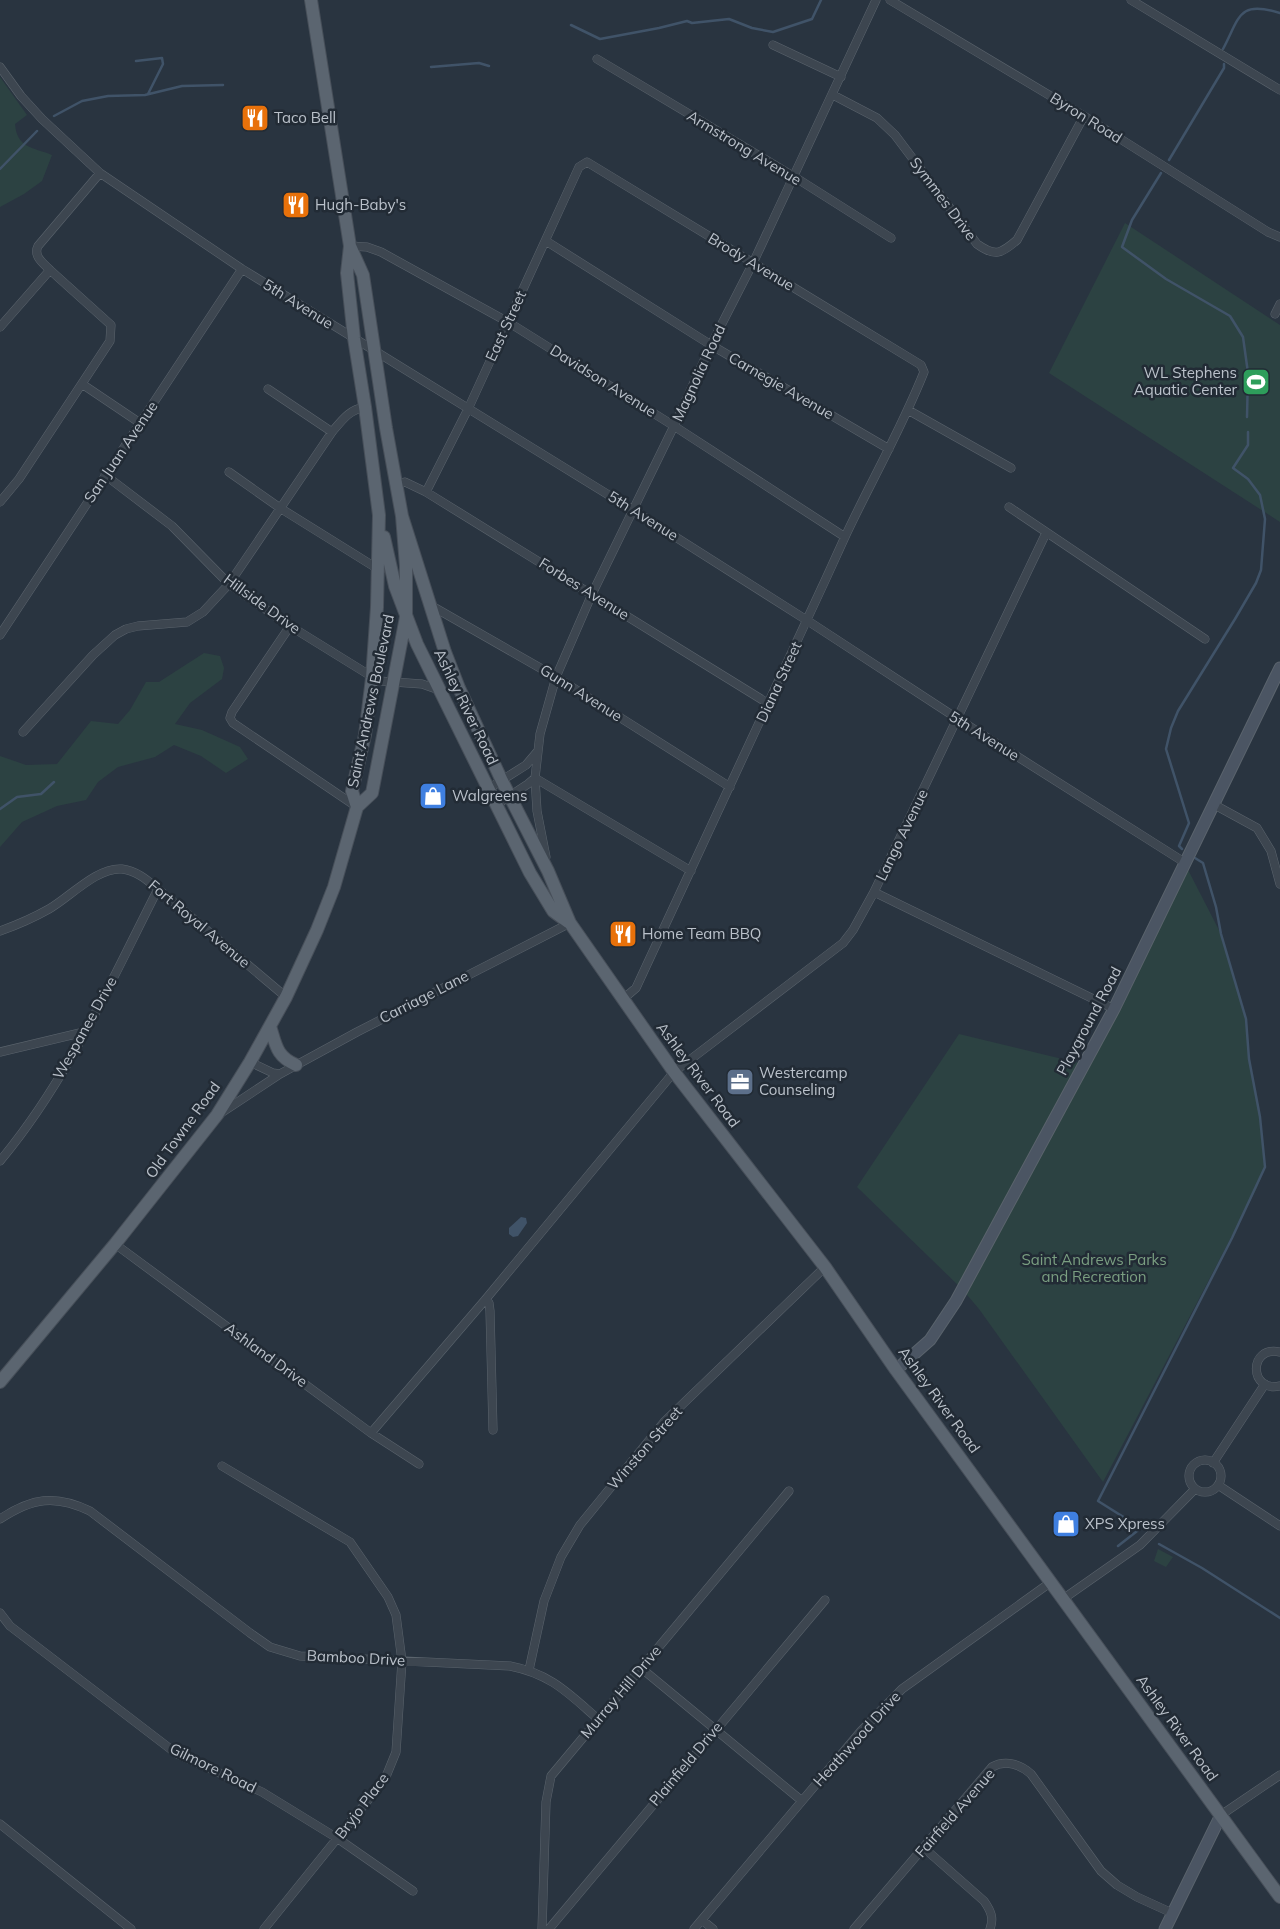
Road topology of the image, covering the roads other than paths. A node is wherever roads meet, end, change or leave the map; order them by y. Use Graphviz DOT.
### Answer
graph roads {
  1 [pos="310,0"];
  2 [pos="876,0"];
  3 [pos="890,0"];
  4 [pos="1131,0"];
  5 [pos="773,44"];
  6 [pos="596,60"];
  7 [pos="0,67"];
  8 [pos="841,77"];
  9 [pos="1280,90"];
  10 [pos="833,95"];
  11 [pos="1084,116"];
  12 [pos="587,162"];
  13 [pos="100,173"];
  14 [pos="793,176"];
  15 [pos="1280,237"];
  16 [pos="891,238"];
  17 [pos="546,241"];
  18 [pos="350,246"];
  19 [pos="753,264"];
  20 [pos="242,269"];
  21 [pos="50,270"];
  22 [pos="1280,304"];
  23 [pos="1275,314"];
  24 [pos="508,322"];
  25 [pos="0,327"];
  26 [pos="354,338"];
  27 [pos="711,345"];
  28 [pos="374,350"];
  29 [pos="916,361"];
  30 [pos="82,384"];
  31 [pos="268,389"];
  32 [pos="366,407"];
  33 [pos="468,408"];
  34 [pos="908,410"];
  35 [pos="140,423"];
  36 [pos="674,426"];
  37 [pos="332,432"];
  38 [pos="889,449"];
  39 [pos="1011,468"];
  40 [pos="229,472"];
  41 [pos="105,475"];
  42 [pos="396,485"];
  43 [pos="426,492"];
  44 [pos="0,502"];
  45 [pos="1009,507"];
  46 [pos="280,508"];
  47 [pos="633,510"];
  48 [pos="379,515"];
  49 [pos="402,516"];
  50 [pos="1046,533"];
  51 [pos="845,537"];
  52 [pos="378,569"];
  53 [pos="229,584"];
  54 [pos="592,594"];
  55 [pos="430,605"];
  56 [pos="406,616"];
  57 [pos="808,621"];
  58 [pos="290,626"];
  59 [pos="0,635"];
  60 [pos="1205,639"];
  61 [pos="1280,668"];
  62 [pos="556,677"];
  63 [pos="372,678"];
  64 [pos="393,683"];
  65 [pos="440,690"];
  66 [pos="769,704"];
  67 [pos="958,719"];
  68 [pos="23,732"];
  69 [pos="538,752"];
  70 [pos="535,778"];
  71 [pos="502,781"];
  72 [pos="730,787"];
  73 [pos="488,789"];
  74 [pos="509,796"];
  75 [pos="1214,804"];
  76 [pos="496,805"];
  77 [pos="357,807"];
  78 [pos="1184,862"];
  79 [pos="691,871"];
  80 [pos="1280,884"];
  81 [pos="158,889"];
  82 [pos="874,892"];
  83 [pos="570,923"];
  84 [pos="0,931"];
  85 [pos="286,998"];
  86 [pos="622,1000"];
  87 [pos="1114,1008"];
  88 [pos="270,1026"];
  89 [pos="84,1032"];
  90 [pos="0,1052"];
  91 [pos="250,1062"];
  92 [pos="296,1065"];
  93 [pos="674,1072"];
  94 [pos="280,1074"];
  95 [pos="218,1115"];
  96 [pos="0,1160"];
  97 [pos="115,1244"];
  98 [pos="825,1267"];
  99 [pos="485,1300"];
  100 [pos="1280,1352"];
  101 [pos="896,1370"];
  102 [pos="0,1382"];
  103 [pos="1265,1384"];
  104 [pos="1280,1386"];
  105 [pos="493,1430"];
  106 [pos="371,1433"];
  107 [pos="1213,1463"];
  108 [pos="419,1464"];
  109 [pos="222,1466"];
  110 [pos="1218,1485"];
  111 [pos="1195,1489"];
  112 [pos="789,1491"];
  113 [pos="0,1519"];
  114 [pos="1280,1526"];
  115 [pos="1050,1582"];
  116 [pos="1063,1599"];
  117 [pos="825,1600"];
  118 [pos="0,1613"];
  119 [pos="402,1661"];
  120 [pos="641,1668"];
  121 [pos="529,1670"];
  122 [pos="598,1719"];
  123 [pos="716,1729"];
  124 [pos="1280,1775"];
  125 [pos="802,1801"];
  126 [pos="1221,1816"];
  127 [pos="0,1824"];
  128 [pos="337,1838"];
  129 [pos="924,1848"];
  130 [pos="413,1891"];
  131 [pos="1280,1897"];
  132 [pos="1172,1913"];
  133 [pos="702,1920"];
  134 [pos="131,1929"];
  135 [pos="264,1929"];
  136 [pos="542,1929"];
  137 [pos="549,1929"];
  138 [pos="694,1929"];
  139 [pos="713,1929"];
  140 [pos="854,1929"];
  141 [pos="990,1929"];
  142 [pos="1165,1929"];
  1 -- 18 [label="main road, Saint Andrews Boulevard"];
  2 -- 8 [label="street, Magnolia Road"];
  3 -- 11 [label="street, Byron Road"];
  4 -- 9 [label="street"];
  5 -- 8 [label="street"];
  6 -- 14 [label="street, Armstrong Avenue"];
  7 -- 13 [label="street, 5th Avenue"];
  8 -- 10 [label="street, Magnolia Road"];
  10 -- 11 [label="street, Symmes Drive"];
  10 -- 14 [label="street, Magnolia Road"];
  11 -- 15 [label="street, Byron Road"];
  12 -- 17 [label="street, East Street"];
  12 -- 19 [label="street, Brody Avenue"];
  13 -- 20 [label="street, 5th Avenue"];
  13 -- 21 [label="street"];
  14 -- 16 [label="street, Armstrong Avenue"];
  14 -- 19 [label="street, Magnolia Road"];
  17 -- 24 [label="street, East Street"];
  17 -- 27 [label="street, Carnegie Avenue"];
  18 -- 24 [label="street, Davidson Avenue"];
  18 -- 26 [label="main road, Saint Andrews Boulevard"];
  18 -- 28 [label="main road, Saint Andrews Boulevard"];
  19 -- 27 [label="street, Magnolia Road"];
  19 -- 29 [label="street, Brody Avenue"];
  20 -- 26 [label="street, 5th Avenue"];
  20 -- 35 [label="street, San Juan Avenue"];
  21 -- 25 [label="street"];
  21 -- 30 [label="street"];
  22 -- 23 [label="street"];
  24 -- 33 [label="street, East Street"];
  24 -- 36 [label="street, Davidson Avenue"];
  26 -- 28 [label="street, 5th Avenue"];
  26 -- 32 [label="main road, Saint Andrews Boulevard"];
  27 -- 36 [label="street, Magnolia Road"];
  27 -- 38 [label="street, Carnegie Avenue"];
  28 -- 33 [label="street, 5th Avenue"];
  28 -- 42 [label="main road, Saint Andrews Boulevard"];
  29 -- 34 [label="street, Diana Street"];
  30 -- 35 [label="street"];
  30 -- 44 [label="street"];
  31 -- 37 [label="street"];
  32 -- 37 [label="street"];
  32 -- 48 [label="main road, Saint Andrews Boulevard"];
  33 -- 43 [label="street, East Street"];
  33 -- 47 [label="street, 5th Avenue"];
  34 -- 38 [label="street, Diana Street"];
  34 -- 39 [label="street"];
  35 -- 41 [label="street, San Juan Avenue"];
  36 -- 47 [label="street, Magnolia Road"];
  36 -- 51 [label="street, Davidson Avenue"];
  37 -- 46 [label="street"];
  38 -- 51 [label="street, Diana Street"];
  40 -- 46 [label="street"];
  41 -- 53 [label="street, Hillside Drive"];
  41 -- 59 [label="street, San Juan Avenue"];
  42 -- 43 [label="street, Forbes Avenue"];
  42 -- 49 [label="main road, Saint Andrews Boulevard"];
  43 -- 54 [label="street, Forbes Avenue"];
  45 -- 50 [label="street"];
  46 -- 52 [label="street"];
  46 -- 53 [label="street"];
  47 -- 54 [label="street, Magnolia Road"];
  47 -- 57 [label="street, 5th Avenue"];
  48 -- 52 [label="main road, Saint Andrews Boulevard"];
  48 -- 56 [label="main road, Ashley River Road"];
  49 -- 55 [label="main road, Ashley River Road"];
  49 -- 56 [label="main road, Saint Andrews Boulevard"];
  50 -- 60 [label="street"];
  50 -- 67 [label="street, Lango Avenue"];
  51 -- 57 [label="street, Diana Street"];
  52 -- 63 [label="main road, Saint Andrews Boulevard"];
  53 -- 58 [label="street, Hillside Drive"];
  53 -- 68 [label="street"];
  54 -- 62 [label="street, Magnolia Road"];
  54 -- 66 [label="street, Forbes Avenue"];
  55 -- 62 [label="street, Gunn Avenue"];
  55 -- 71 [label="main road, Ashley River Road"];
  56 -- 64 [label="main road, Saint Andrews Boulevard"];
  56 -- 65 [label="main road, Ashley River Road"];
  57 -- 66 [label="street, Diana Street"];
  57 -- 67 [label="street, 5th Avenue"];
  58 -- 63 [label="street, Hillside Drive"];
  58 -- 77 [label="street"];
  61 -- 75 [label="main road, Playground Road"];
  62 -- 69 [label="street, Magnolia Road"];
  62 -- 72 [label="street, Gunn Avenue"];
  63 -- 64 [label="street, Hillside Drive"];
  63 -- 77 [label="main road, Saint Andrews Boulevard"];
  64 -- 65 [label="street, Hillside Drive"];
  64 -- 77 [label="main road, Saint Andrews Boulevard"];
  65 -- 73 [label="main road, Ashley River Road"];
  66 -- 72 [label="street, Diana Street"];
  67 -- 78 [label="street, 5th Avenue"];
  67 -- 82 [label="street, Lango Avenue"];
  69 -- 70 [label="street, Magnolia Road"];
  69 -- 71 [label="street"];
  70 -- 74 [label="street"];
  70 -- 79 [label="street"];
  70 -- 83 [label="street, Magnolia Road"];
  71 -- 73 [label="street"];
  71 -- 74 [label="main road, Ashley River Road"];
  72 -- 79 [label="street, Diana Street"];
  73 -- 76 [label="main road, Ashley River Road"];
  74 -- 76 [label="street"];
  74 -- 83 [label="main road, Ashley River Road"];
  75 -- 78 [label="main road, Playground Road"];
  75 -- 80 [label="street"];
  76 -- 83 [label="main road, Ashley River Road"];
  77 -- 85 [label="main road, Old Towne Road"];
  78 -- 87 [label="main road, Playground Road"];
  79 -- 86 [label="street, Diana Street"];
  81 -- 84 [label="street, Fort Royal Avenue"];
  81 -- 85 [label="street, Fort Royal Avenue"];
  81 -- 89 [label="street, Wespanee Drive"];
  82 -- 87 [label="street"];
  82 -- 93 [label="street, Lango Avenue"];
  83 -- 86 [label="main road, Ashley River Road"];
  83 -- 92 [label="street, Carriage Lane"];
  85 -- 88 [label="main road, Old Towne Road"];
  86 -- 93 [label="main road, Ashley River Road"];
  87 -- 101 [label="main road, Playground Road"];
  88 -- 91 [label="main road, Old Towne Road"];
  88 -- 92 [label="main road"];
  89 -- 90 [label="street"];
  89 -- 96 [label="street, Wespanee Drive"];
  91 -- 94 [label="street"];
  91 -- 95 [label="main road, Old Towne Road"];
  92 -- 94 [label="street, Carriage Lane"];
  93 -- 98 [label="main road, Ashley River Road"];
  93 -- 99 [label="street, Lango Avenue"];
  94 -- 95 [label="street, Carriage Lane"];
  95 -- 97 [label="main road, Old Towne Road"];
  97 -- 102 [label="main road, Old Towne Road"];
  97 -- 106 [label="street, Ashland Drive"];
  98 -- 101 [label="main road, Ashley River Road"];
  98 -- 121 [label="street, Winston Street"];
  99 -- 105 [label="street"];
  99 -- 106 [label="street, Lango Avenue"];
  100 -- 103 [label="street"];
  101 -- 115 [label="main road, Ashley River Road"];
  103 -- 104 [label="street"];
  103 -- 107 [label="street"];
  106 -- 108 [label="street, Ashland Drive"];
  107 -- 110 [label="street"];
  107 -- 111 [label="street"];
  109 -- 119 [label="street, Bryjo Place"];
  110 -- 111 [label="street"];
  110 -- 114 [label="street"];
  111 -- 116 [label="street"];
  112 -- 120 [label="street, Murray Hill Drive"];
  113 -- 119 [label="street, Bamboo Drive"];
  115 -- 116 [label="main road, Ashley River Road"];
  115 -- 125 [label="street, Heathwood Drive"];
  116 -- 126 [label="main road, Ashley River Road"];
  117 -- 123 [label="street, Plainfield Drive"];
  118 -- 128 [label="street, Gilmore Road"];
  119 -- 121 [label="street, Bamboo Drive"];
  119 -- 128 [label="street, Bryjo Place"];
  120 -- 122 [label="street, Murray Hill Drive"];
  120 -- 123 [label="street"];
  121 -- 122 [label="street, Bamboo Drive"];
  122 -- 136 [label="street, Murray Hill Drive"];
  123 -- 125 [label="street"];
  123 -- 137 [label="street, Plainfield Drive"];
  124 -- 126 [label="street"];
  125 -- 133 [label="street, Heathwood Drive"];
  126 -- 131 [label="main road, Ashley River Road"];
  126 -- 132 [label="main road"];
  127 -- 134 [label="street"];
  128 -- 130 [label="street, Gilmore Road"];
  128 -- 135 [label="street, Bryjo Place"];
  129 -- 132 [label="street, Fairfield Avenue"];
  129 -- 140 [label="street, Fairfield Avenue"];
  129 -- 141 [label="street"];
  132 -- 142 [label="main road"];
  133 -- 138 [label="street, Heathwood Drive"];
  133 -- 139 [label="street"];
}
